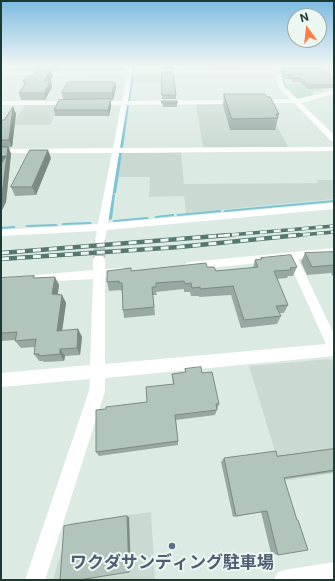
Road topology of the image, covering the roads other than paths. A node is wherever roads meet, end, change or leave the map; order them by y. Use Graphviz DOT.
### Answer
graph roads {
  1 [pos="126,92"];
  2 [pos="286,92"];
  3 [pos="334,92"];
  4 [pos="295,101"];
  5 [pos="242,102"];
  6 [pos="250,102"];
  7 [pos="1,103"];
  8 [pos="78,103"];
  9 [pos="86,103"];
  10 [pos="124,103"];
  11 [pos="334,139"];
  12 [pos="334,149"];
  13 [pos="115,150"];
  14 [pos="1,151"];
  15 [pos="334,206"];
  16 [pos="101,227"];
  17 [pos="1,233"];
  18 [pos="100,240"];
  19 [pos="334,252"];
  20 [pos="291,256"];
  21 [pos="99,267"];
  22 [pos="176,267"];
  23 [pos="137,271"];
  24 [pos="31,279"];
  25 [pos="334,349"];
  26 [pos="97,372"];
  27 [pos="1,380"];
  28 [pos="334,572"];
  29 [pos="35,580"];
  30 [pos="284,580"];
  1 -- 10 [label="street"];
  2 -- 4 [label="street"];
  3 -- 4 [label="street"];
  4 -- 6 [label="street"];
  4 -- 11 [label="street"];
  5 -- 10 [label="street"];
  7 -- 8 [label="street"];
  9 -- 10 [label="street"];
  10 -- 13 [label="street"];
  12 -- 13 [label="street"];
  13 -- 14 [label="street"];
  13 -- 16 [label="street"];
  15 -- 16 [label="street"];
  16 -- 17 [label="street"];
  16 -- 18 [label="street"];
  19 -- 20 [label="street"];
  20 -- 22 [label="street"];
  20 -- 25 [label="street"];
  21 -- 23 [label="street"];
  21 -- 24 [label="street"];
  21 -- 26 [label="street"];
  25 -- 26 [label="street"];
  26 -- 27 [label="street"];
  26 -- 29 [label="street"];
  28 -- 30 [label="street"];
}
